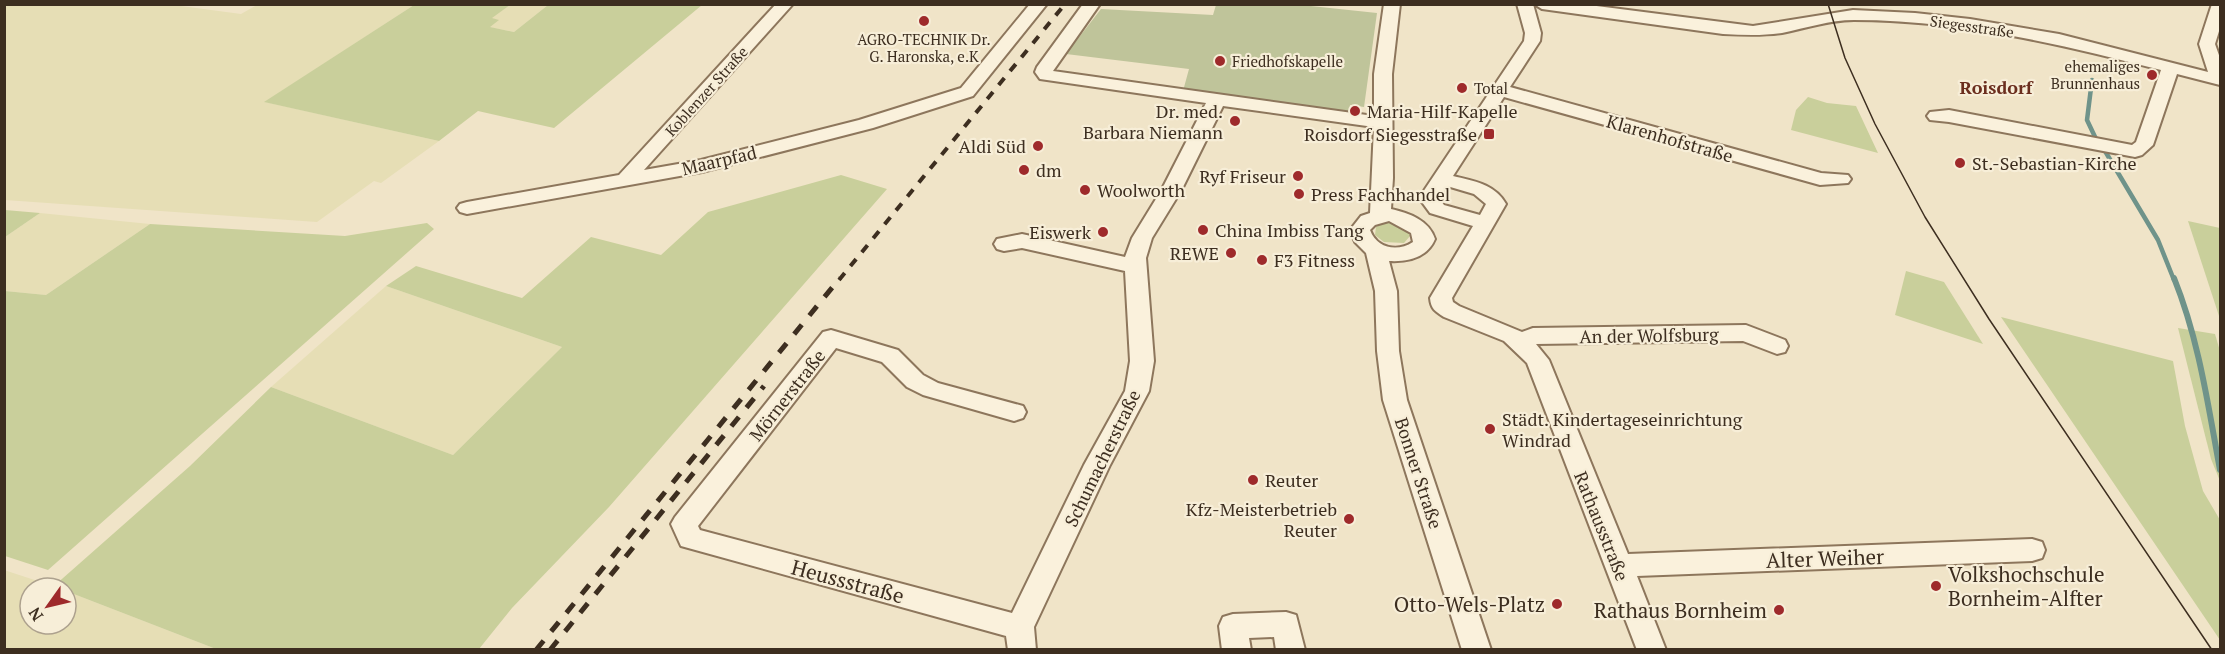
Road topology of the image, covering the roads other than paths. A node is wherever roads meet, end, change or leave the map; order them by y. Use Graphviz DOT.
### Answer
graph roads {
  1 [pos="785,4"];
  2 [pos="1039,4"];
  3 [pos="1092,4"];
  4 [pos="1392,4"];
  5 [pos="1524,4"];
  6 [pos="1542,4"];
  7 [pos="2220,4"];
  8 [pos="2170,68"];
  9 [pos="2220,80"];
  10 [pos="1500,90"];
  11 [pos="1216,101"];
  12 [pos="1936,116"];
  13 [pos="1382,123"];
  14 [pos="627,178"];
  15 [pos="1841,179"];
  16 [pos="1438,185"];
  17 [pos="467,208"];
  18 [pos="1389,216"];
  19 [pos="1485,223"];
  20 [pos="1004,244"];
  21 [pos="1376,250"];
  22 [pos="1404,254"];
  23 [pos="1135,266"];
  24 [pos="1386,291"];
  25 [pos="1520,341"];
  26 [pos="1778,346"];
  27 [pos="1014,412"];
  28 [pos="684,524"];
  29 [pos="2032,550"];
  30 [pos="1618,566"];
  31 [pos="1021,638"];
  32 [pos="1237,650"];
  33 [pos="1291,650"];
  34 [pos="1478,650"];
  35 [pos="1652,650"];
  1 -- 14 [label="street, Koblenzer Straße"];
  2 -- 14 [label="street, Maarpfad"];
  3 -- 11 [label="street"];
  4 -- 13 [label="street"];
  5 -- 10 [label="street"];
  6 -- 8 [label="street, Siegesstraße"];
  7 -- 9 [label="street"];
  8 -- 9 [label="street, Siegesstraße"];
  8 -- 12 [label="street"];
  10 -- 15 [label="street, Klarenhofstraße"];
  10 -- 16 [label="street"];
  11 -- 13 [label="street"];
  11 -- 23 [label="street, Schumacherstraße"];
  13 -- 18 [label="street"];
  14 -- 17 [label="street, Maarpfad"];
  16 -- 19 [label="street"];
  16 -- 19 [label="street, Rathausstraße"];
  18 -- 21 [label="street"];
  18 -- 22 [label="street"];
  19 -- 25 [label="street, Rathausstraße"];
  20 -- 23 [label="street"];
  21 -- 22 [label="street"];
  21 -- 24 [label="street, Bonner Straße"];
  22 -- 24 [label="street, Bonner Straße"];
  23 -- 31 [label="street, Schumacherstraße"];
  24 -- 34 [label="street, Bonner Straße"];
  25 -- 26 [label="street, An der Wolfsburg"];
  25 -- 30 [label="street, Rathausstraße"];
  27 -- 28 [label="street, Mörnerstraße"];
  28 -- 31 [label="street, Heussstraße"];
  29 -- 30 [label="street, Alter Weiher"];
  30 -- 35 [label="street, Rathausstraße"];
  32 -- 33 [label="street"];
}
